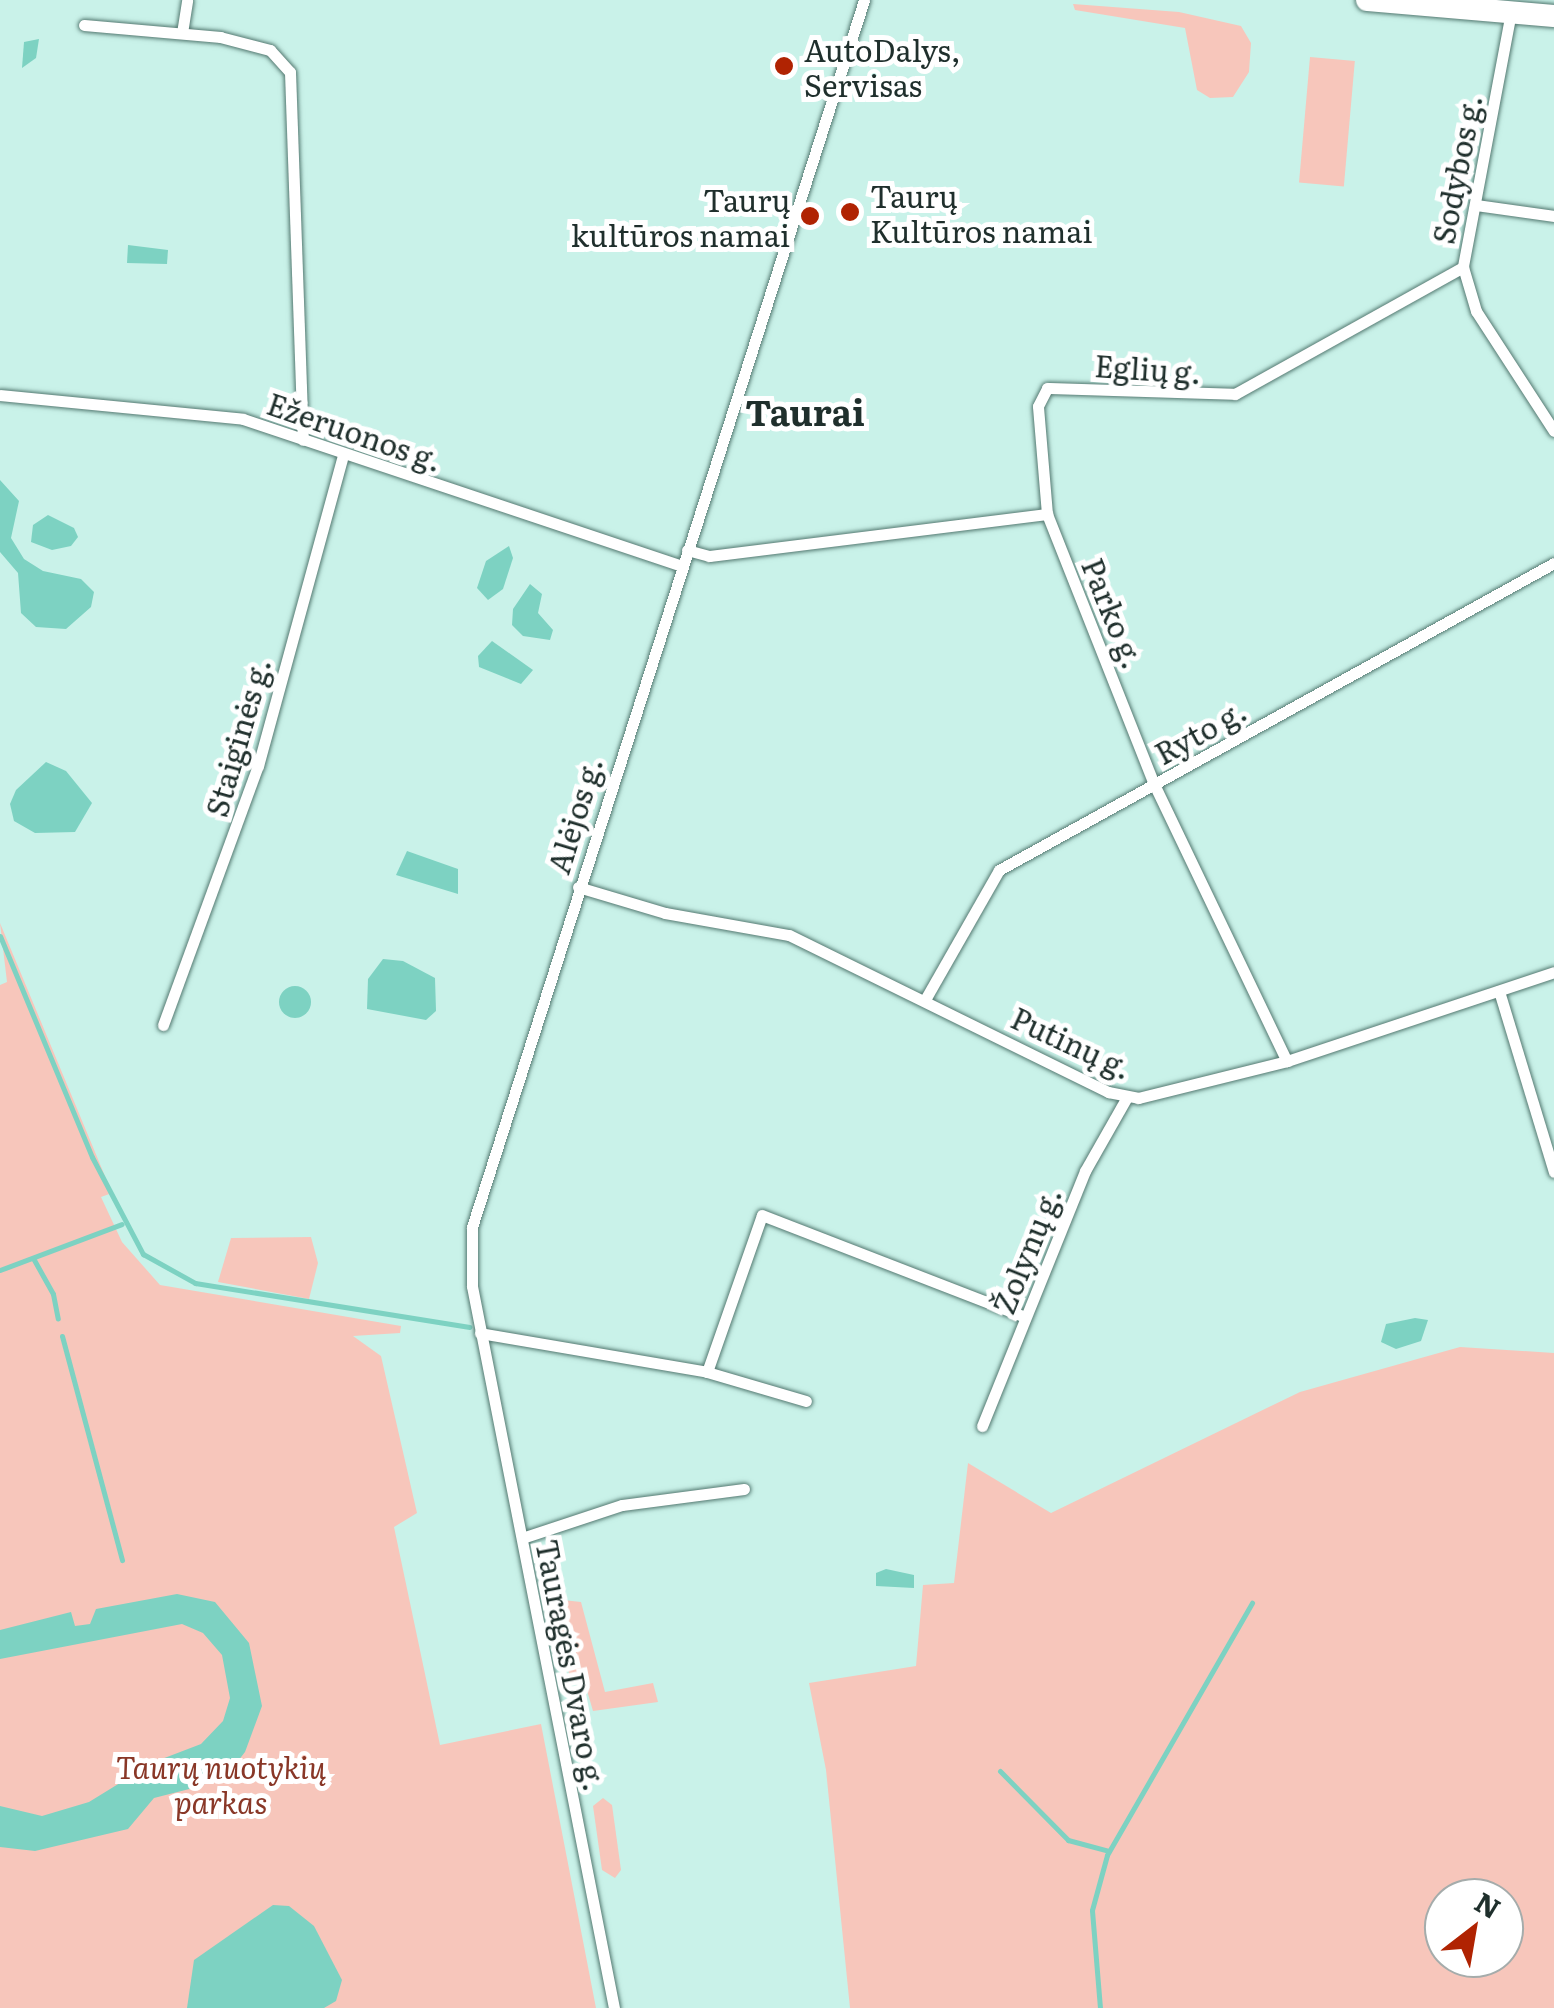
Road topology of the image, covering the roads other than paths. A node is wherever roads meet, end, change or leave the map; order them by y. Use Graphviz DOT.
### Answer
graph roads {
  1 [pos="187,0"];
  2 [pos="864,0"];
  3 [pos="1367,0"];
  4 [pos="1511,12"];
  5 [pos="1554,16"];
  6 [pos="84,25"];
  7 [pos="182,33"];
  8 [pos="1476,206"];
  9 [pos="1554,216"];
  10 [pos="1463,267"];
  11 [pos="0,395"];
  12 [pos="1554,432"];
  13 [pos="302,440"];
  14 [pos="344,456"];
  15 [pos="1047,514"];
  16 [pos="687,550"];
  17 [pos="1554,564"];
  18 [pos="682,566"];
  19 [pos="1154,784"];
  20 [pos="578,887"];
  21 [pos="1554,972"];
  22 [pos="1499,991"];
  23 [pos="926,998"];
  24 [pos="163,1025"];
  25 [pos="1287,1061"];
  26 [pos="1126,1097"];
  27 [pos="1554,1172"];
  28 [pos="1026,1317"];
  29 [pos="480,1333"];
  30 [pos="707,1372"];
  31 [pos="806,1401"];
  32 [pos="982,1426"];
  33 [pos="744,1489"];
  34 [pos="522,1538"];
  35 [pos="614,2008"];
  1 -- 7 [label="street"];
  2 -- 16 [label="street, Alėjos g."];
  3 -- 4 [label="highway"];
  4 -- 5 [label="highway"];
  4 -- 8 [label="street, Sodybos g."];
  6 -- 7 [label="street"];
  7 -- 13 [label="street"];
  8 -- 9 [label="street"];
  8 -- 10 [label="street, Sodybos g."];
  10 -- 12 [label="street, Sodybos g."];
  10 -- 15 [label="street, Eglių g."];
  11 -- 13 [label="street, Ežeruonos g."];
  13 -- 14 [label="street, Ežeruonos g."];
  14 -- 18 [label="street, Ežeruonos g."];
  14 -- 24 [label="street, Staiginės g."];
  15 -- 16 [label="street"];
  15 -- 19 [label="street, Parko g."];
  16 -- 18 [label="street, Alėjos g."];
  17 -- 19 [label="street, Ryto g."];
  18 -- 20 [label="street, Alėjos g."];
  19 -- 23 [label="street, Ryto g."];
  19 -- 25 [label="street, Parko g."];
  20 -- 23 [label="street, Putinų g."];
  20 -- 29 [label="street, Alėjos g."];
  21 -- 22 [label="street, Putinų g."];
  22 -- 25 [label="street, Putinų g."];
  22 -- 27 [label="street"];
  23 -- 26 [label="street, Putinų g."];
  25 -- 26 [label="street, Putinų g."];
  26 -- 28 [label="street, Žolynų g."];
  28 -- 30 [label="street"];
  28 -- 32 [label="street, Žolynų g."];
  29 -- 30 [label="street"];
  29 -- 34 [label="street, Tauragės Dvaro g."];
  30 -- 31 [label="street"];
  33 -- 34 [label="street"];
  34 -- 35 [label="street, Tauragės Dvaro g."];
}
